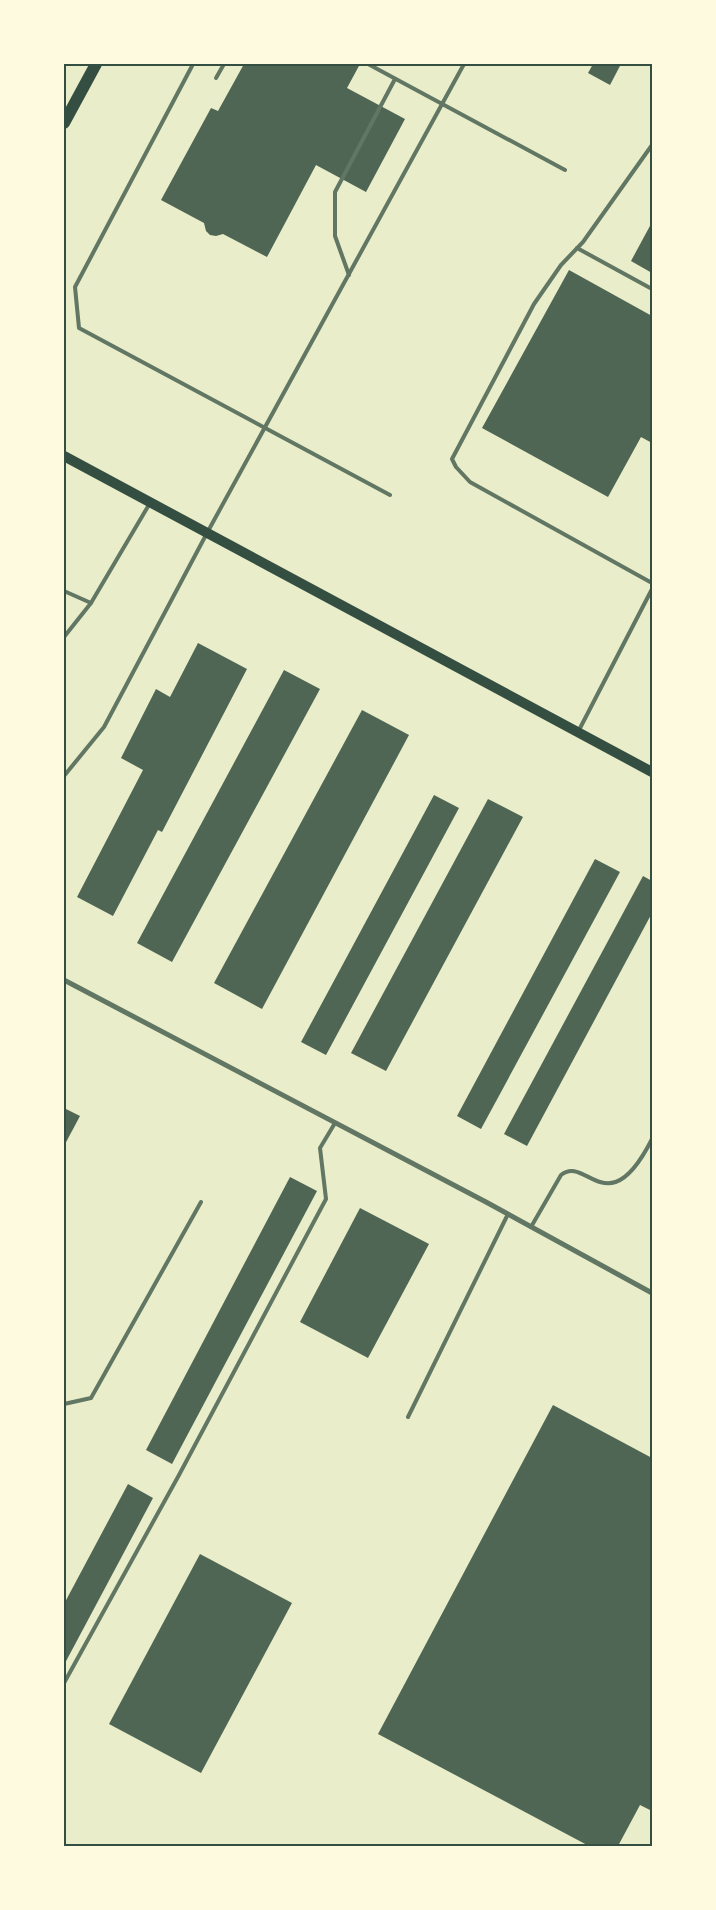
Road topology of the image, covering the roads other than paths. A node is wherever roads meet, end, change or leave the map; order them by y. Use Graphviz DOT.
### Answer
graph roads {
  1 [pos="96,64"];
  2 [pos="224,64"];
  3 [pos="368,64"];
  4 [pos="464,64"];
  5 [pos="192,66"];
  6 [pos="216,78"];
  7 [pos="395,79"];
  8 [pos="442,104"];
  9 [pos="64,124"];
  10 [pos="652,145"];
  11 [pos="565,170"];
  12 [pos="577,248"];
  13 [pos="349,275"];
  14 [pos="652,289"];
  15 [pos="266,428"];
  16 [pos="64,456"];
  17 [pos="390,495"];
  18 [pos="150,503"];
  19 [pos="207,533"];
  20 [pos="652,583"];
  21 [pos="652,590"];
  22 [pos="64,591"];
  23 [pos="91,603"];
  24 [pos="64,637"];
  25 [pos="578,732"];
  26 [pos="652,772"];
  27 [pos="64,776"];
  28 [pos="64,980"];
  29 [pos="335,1123"];
  30 [pos="652,1139"];
  31 [pos="201,1202"];
  32 [pos="508,1214"];
  33 [pos="531,1227"];
  34 [pos="652,1293"];
  35 [pos="64,1404"];
  36 [pos="408,1417"];
  37 [pos="64,1683"];
  1 -- 9 [label="main road"];
  2 -- 6 [label="lane"];
  3 -- 7 [label="lane"];
  4 -- 8 [label="lane"];
  5 -- 15 [label="lane"];
  7 -- 8 [label="lane"];
  7 -- 13 [label="lane"];
  8 -- 11 [label="lane"];
  8 -- 13 [label="lane"];
  10 -- 12 [label="lane"];
  12 -- 14 [label="lane"];
  12 -- 20 [label="lane"];
  13 -- 15 [label="lane"];
  15 -- 17 [label="lane"];
  15 -- 19 [label="lane"];
  16 -- 18 [label="main road"];
  18 -- 19 [label="main road"];
  18 -- 23 [label="lane"];
  19 -- 25 [label="main road"];
  19 -- 27 [label="lane"];
  21 -- 25 [label="lane"];
  22 -- 23 [label="lane"];
  23 -- 24 [label="lane"];
  25 -- 26 [label="main road"];
  28 -- 29 [label="street"];
  29 -- 32 [label="street"];
  29 -- 37 [label="lane"];
  30 -- 33 [label="lane"];
  31 -- 35 [label="lane"];
  32 -- 33 [label="street"];
  32 -- 36 [label="lane"];
  33 -- 34 [label="street"];
}
